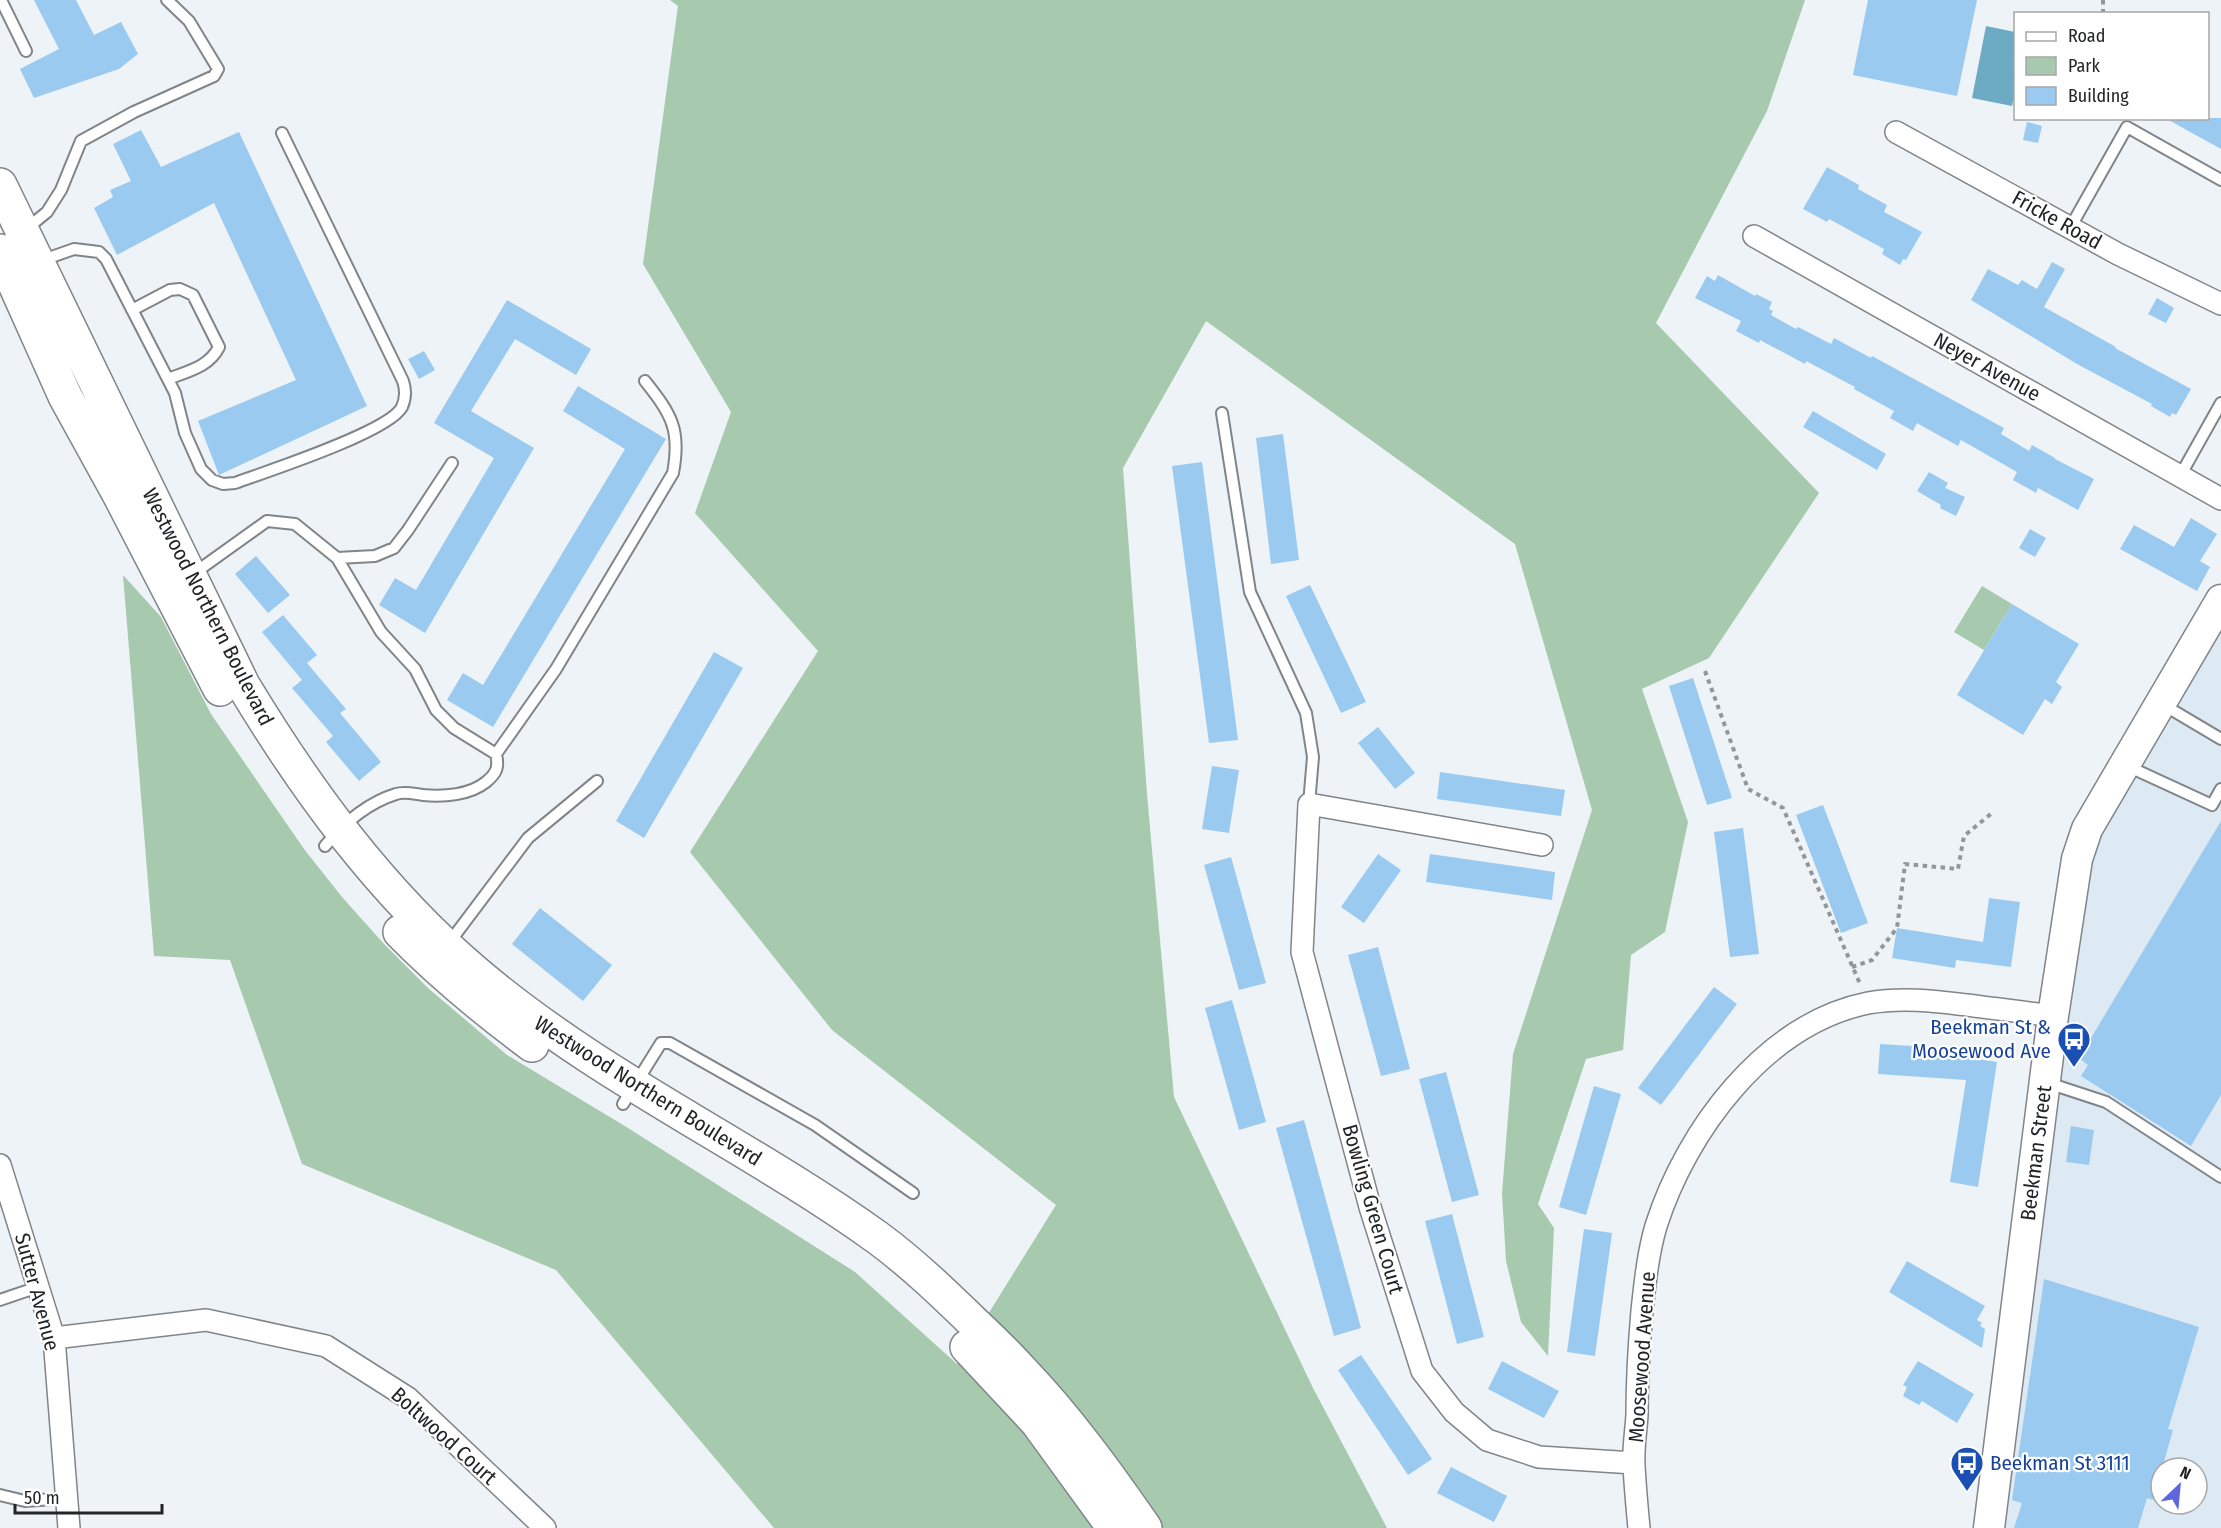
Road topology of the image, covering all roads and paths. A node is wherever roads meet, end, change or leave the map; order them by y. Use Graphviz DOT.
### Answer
graph roads {
  1 [pos="1,0"];
  2 [pos="167,0"];
  3 [pos="26,51"];
  4 [pos="1896,132"];
  5 [pos="282,133"];
  6 [pos="2221,180"];
  7 [pos="0,185"];
  8 [pos="2070,228"];
  9 [pos="1754,236"];
  10 [pos="16,253"];
  11 [pos="2221,304"];
  12 [pos="132,310"];
  13 [pos="168,379"];
  14 [pos="645,381"];
  15 [pos="2221,403"];
  16 [pos="1222,413"];
  17 [pos="452,463"];
  18 [pos="2180,476"];
  19 [pos="2221,499"];
  20 [pos="337,558"];
  21 [pos="179,584"];
  22 [pos="2221,600"];
  23 [pos="1705,671"];
  24 [pos="2161,703"];
  25 [pos="2221,739"];
  26 [pos="496,754"];
  27 [pos="2125,765"];
  28 [pos="597,781"];
  29 [pos="2221,789"];
  30 [pos="1309,804"];
  31 [pos="1992,813"];
  32 [pos="332,838"];
  33 [pos="1542,845"];
  34 [pos="440,956"];
  35 [pos="1852,967"];
  36 [pos="1868,1003"];
  37 [pos="2053,1016"];
  38 [pos="2044,1082"];
  39 [pos="629,1095"];
  40 [pos="0,1165"];
  41 [pos="2221,1177"];
  42 [pos="913,1193"];
  43 [pos="38,1287"];
  44 [pos="0,1300"];
  45 [pos="54,1338"];
  46 [pos="1634,1463"];
  47 [pos="0,1495"];
  48 [pos="66,1498"];
  49 [pos="69,1528"];
  50 [pos="545,1528"];
  51 [pos="1114,1528"];
  52 [pos="1145,1528"];
  53 [pos="1639,1528"];
  54 [pos="1989,1528"];
  1 -- 3 [label="lane"];
  2 -- 10 [label="lane"];
  4 -- 8 [label="street, Fricke Road"];
  5 -- 13 [label="lane"];
  6 -- 8 [label="lane"];
  7 -- 10 [label="main road, Westwood Northern Boulevard"];
  8 -- 11 [label="street, Fricke Road"];
  9 -- 18 [label="street, Neyer Avenue"];
  10 -- 12 [label="lane"];
  10 -- 21 [label="main road, Westwood Northern Boulevard"];
  12 -- 13 [label="lane"];
  12 -- 13 [label="lane"];
  14 -- 26 [label="lane"];
  15 -- 18 [label="lane"];
  16 -- 30 [label="lane"];
  17 -- 20 [label="lane"];
  18 -- 19 [label="street, Neyer Avenue"];
  20 -- 21 [label="lane"];
  20 -- 26 [label="lane"];
  21 -- 32 [label="main road, Westwood Northern Boulevard"];
  22 -- 24 [label="main road, Beekman Street"];
  23 -- 35 [label="path"];
  24 -- 25 [label="lane"];
  24 -- 27 [label="main road, Beekman Street"];
  26 -- 32 [label="lane"];
  27 -- 29 [label="lane"];
  27 -- 37 [label="main road, Beekman Street"];
  28 -- 34 [label="lane"];
  30 -- 33 [label="street"];
  30 -- 46 [label="street, Bowling Green Court"];
  31 -- 35 [label="path"];
  32 -- 34 [label="main road, Westwood Northern Boulevard"];
  34 -- 39 [label="main road, Westwood Northern Boulevard"];
  35 -- 36 [label="path"];
  36 -- 37 [label="street, Moosewood Avenue"];
  36 -- 46 [label="street, Moosewood Avenue"];
  37 -- 38 [label="main road, Beekman Street"];
  38 -- 41 [label="lane"];
  38 -- 54 [label="main road, Beekman Street"];
  39 -- 42 [label="lane"];
  39 -- 51 [label="main road, Westwood Northern Boulevard"];
  39 -- 52 [label="main road, Westwood Northern Boulevard"];
  40 -- 43 [label="street, Sutter Avenue"];
  43 -- 44 [label="lane"];
  43 -- 45 [label="street, Sutter Avenue"];
  45 -- 48 [label="street, Sutter Avenue"];
  45 -- 50 [label="street, Boltwood Court"];
  46 -- 53 [label="street, Moosewood Avenue"];
  47 -- 48 [label="lane"];
  48 -- 49 [label="street, Sutter Avenue"];
}
